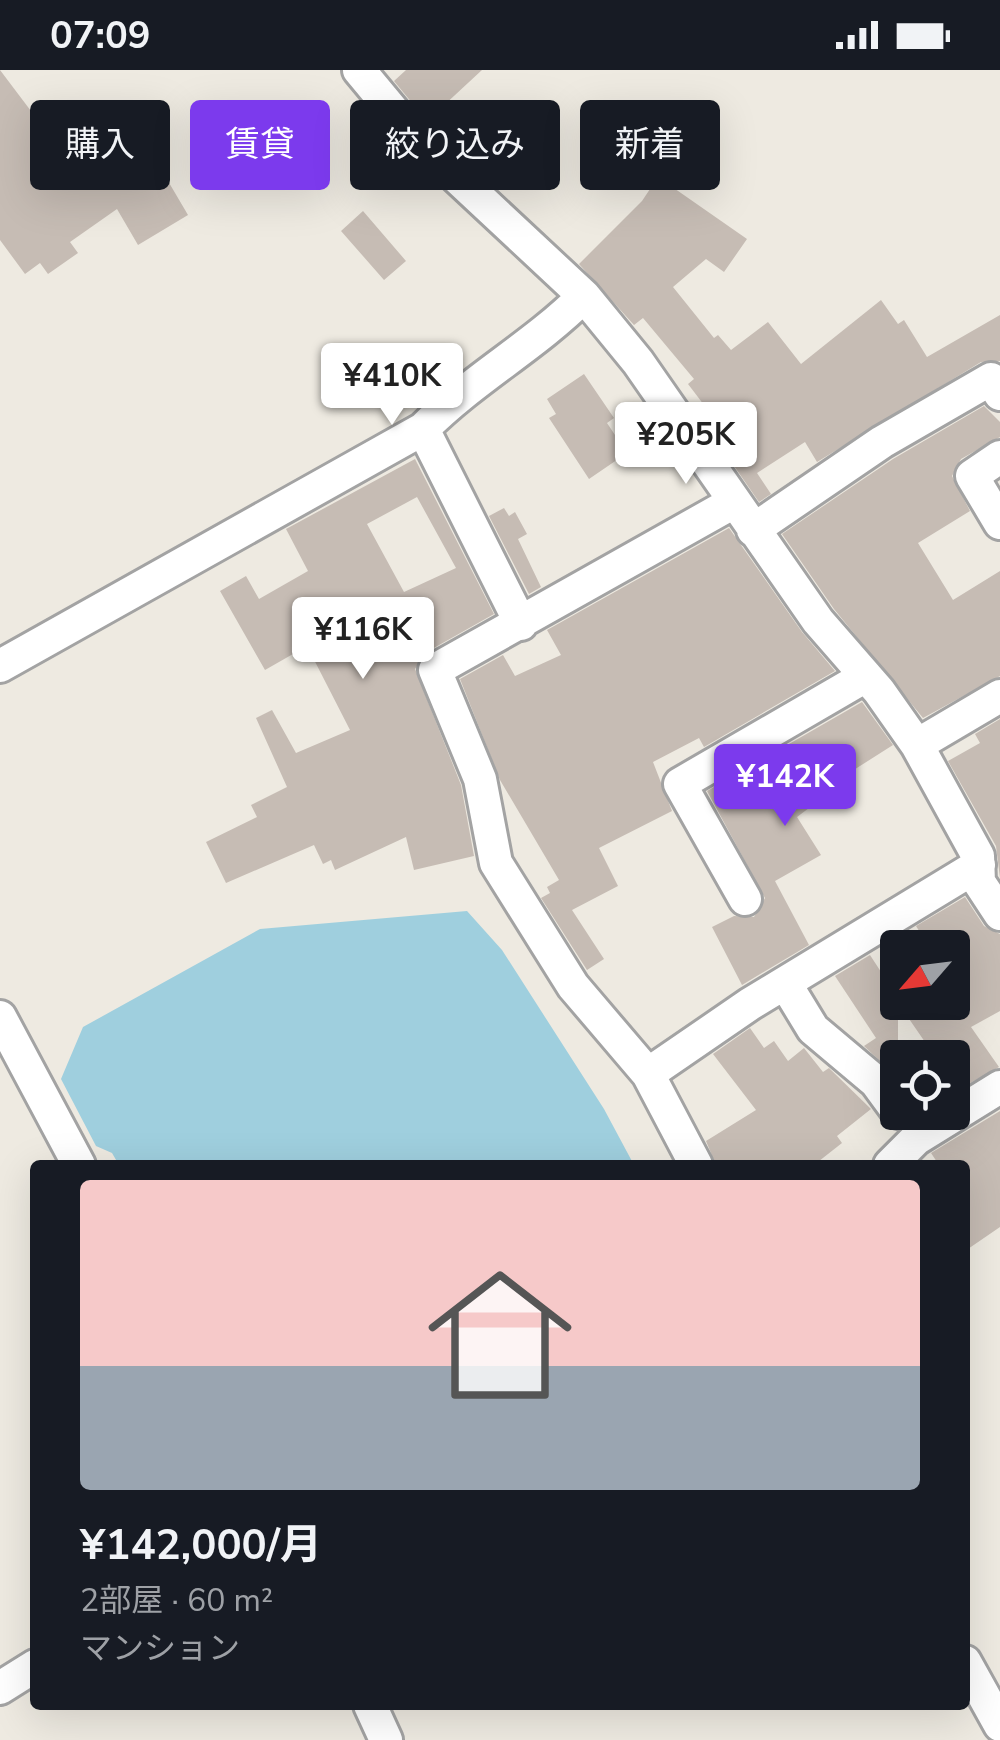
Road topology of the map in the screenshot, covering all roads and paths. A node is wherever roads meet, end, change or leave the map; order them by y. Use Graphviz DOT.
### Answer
graph roads {
  1 [pos="359,70"];
  2 [pos="584,296"];
  3 [pos="1000,394"];
  4 [pos="424,429"];
  5 [pos="1000,457"];
  6 [pos="734,502"];
  7 [pos="1000,523"];
  8 [pos="753,530"];
  9 [pos="520,624"];
  10 [pos="0,666"];
  11 [pos="866,676"];
  12 [pos="1000,696"];
  13 [pos="917,746"];
  14 [pos="978,865"];
  15 [pos="745,899"];
  16 [pos="1000,914"];
  17 [pos="785,983"];
  18 [pos="0,1018"];
  19 [pos="648,1074"];
  20 [pos="1000,1087"];
  21 [pos="880,1088"];
  22 [pos="970,1098"];
  23 [pos="901,1130"];
  24 [pos="76,1160"];
  25 [pos="693,1160"];
  26 [pos="892,1160"];
  27 [pos="30,1669"];
  28 [pos="970,1671"];
  29 [pos="0,1688"];
  30 [pos="372,1710"];
  31 [pos="1000,1724"];
  32 [pos="386,1740"];
  1 -- 2 [label="street"];
  2 -- 4 [label="street"];
  2 -- 6 [label="street"];
  3 -- 8 [label="street"];
  4 -- 9 [label="street"];
  4 -- 10 [label="street"];
  5 -- 7 [label="street"];
  6 -- 8 [label="street"];
  6 -- 9 [label="street"];
  8 -- 11 [label="street"];
  9 -- 19 [label="street"];
  11 -- 13 [label="street"];
  11 -- 15 [label="street"];
  12 -- 13 [label="street"];
  13 -- 14 [label="street"];
  14 -- 16 [label="street"];
  14 -- 17 [label="street"];
  17 -- 19 [label="street"];
  17 -- 21 [label="street"];
  18 -- 24 [label="street"];
  19 -- 25 [label="street"];
  20 -- 22 [label="street"];
  23 -- 26 [label="street"];
  27 -- 29 [label="street"];
  28 -- 31 [label="street"];
  30 -- 32 [label="street"];
}
